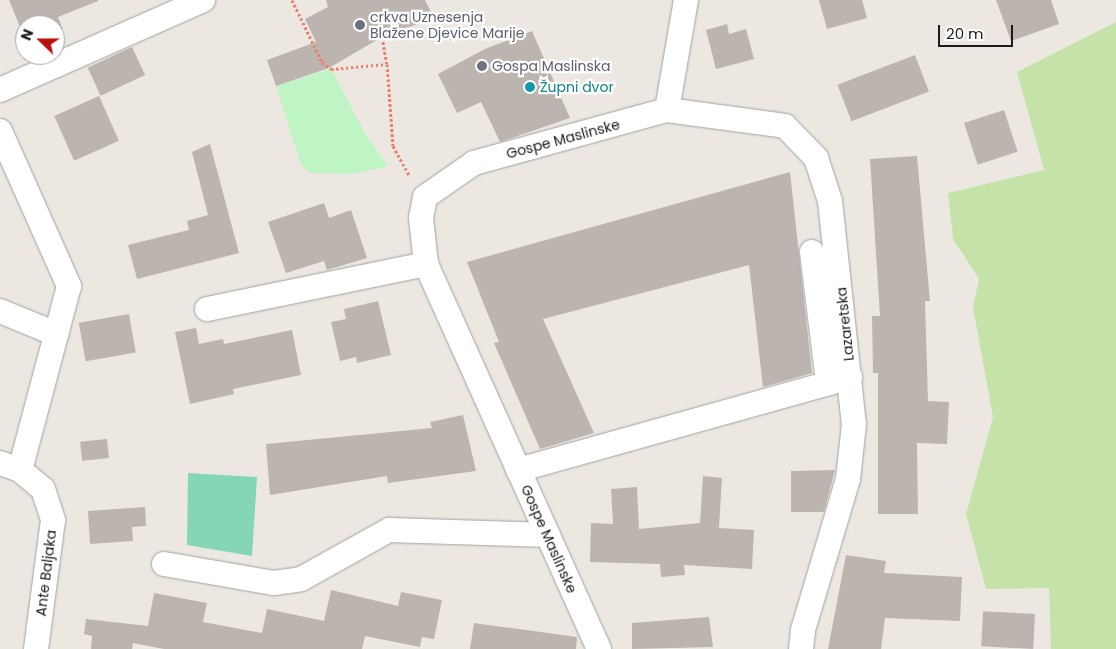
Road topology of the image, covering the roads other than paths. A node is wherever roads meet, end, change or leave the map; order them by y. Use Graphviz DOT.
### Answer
graph roads {
  1 [pos="203,0"];
  2 [pos="686,0"];
  3 [pos="0,90"];
  4 [pos="668,110"];
  5 [pos="0,131"];
  6 [pos="812,252"];
  7 [pos="426,264"];
  8 [pos="207,309"];
  9 [pos="0,311"];
  10 [pos="56,334"];
  11 [pos="850,376"];
  12 [pos="828,383"];
  13 [pos="10,466"];
  14 [pos="518,470"];
  15 [pos="548,535"];
  16 [pos="164,564"];
  17 [pos="36,649"];
  18 [pos="599,649"];
  19 [pos="801,649"];
  1 -- 3 [label="street"];
  2 -- 4 [label="street"];
  4 -- 7 [label="street, Gospe Maslinske"];
  4 -- 11 [label="street, Lazaretska"];
  5 -- 10 [label="street"];
  6 -- 12 [label="street"];
  7 -- 8 [label="street"];
  7 -- 14 [label="street, Gospe Maslinske"];
  9 -- 10 [label="street"];
  10 -- 13 [label="street"];
  11 -- 12 [label="street"];
  11 -- 19 [label="street, Lazaretska"];
  12 -- 14 [label="street"];
  13 -- 17 [label="street, Ante Baljaka"];
  14 -- 15 [label="street, Gospe Maslinske"];
  15 -- 16 [label="street"];
  15 -- 18 [label="street, Gospe Maslinske"];
}
